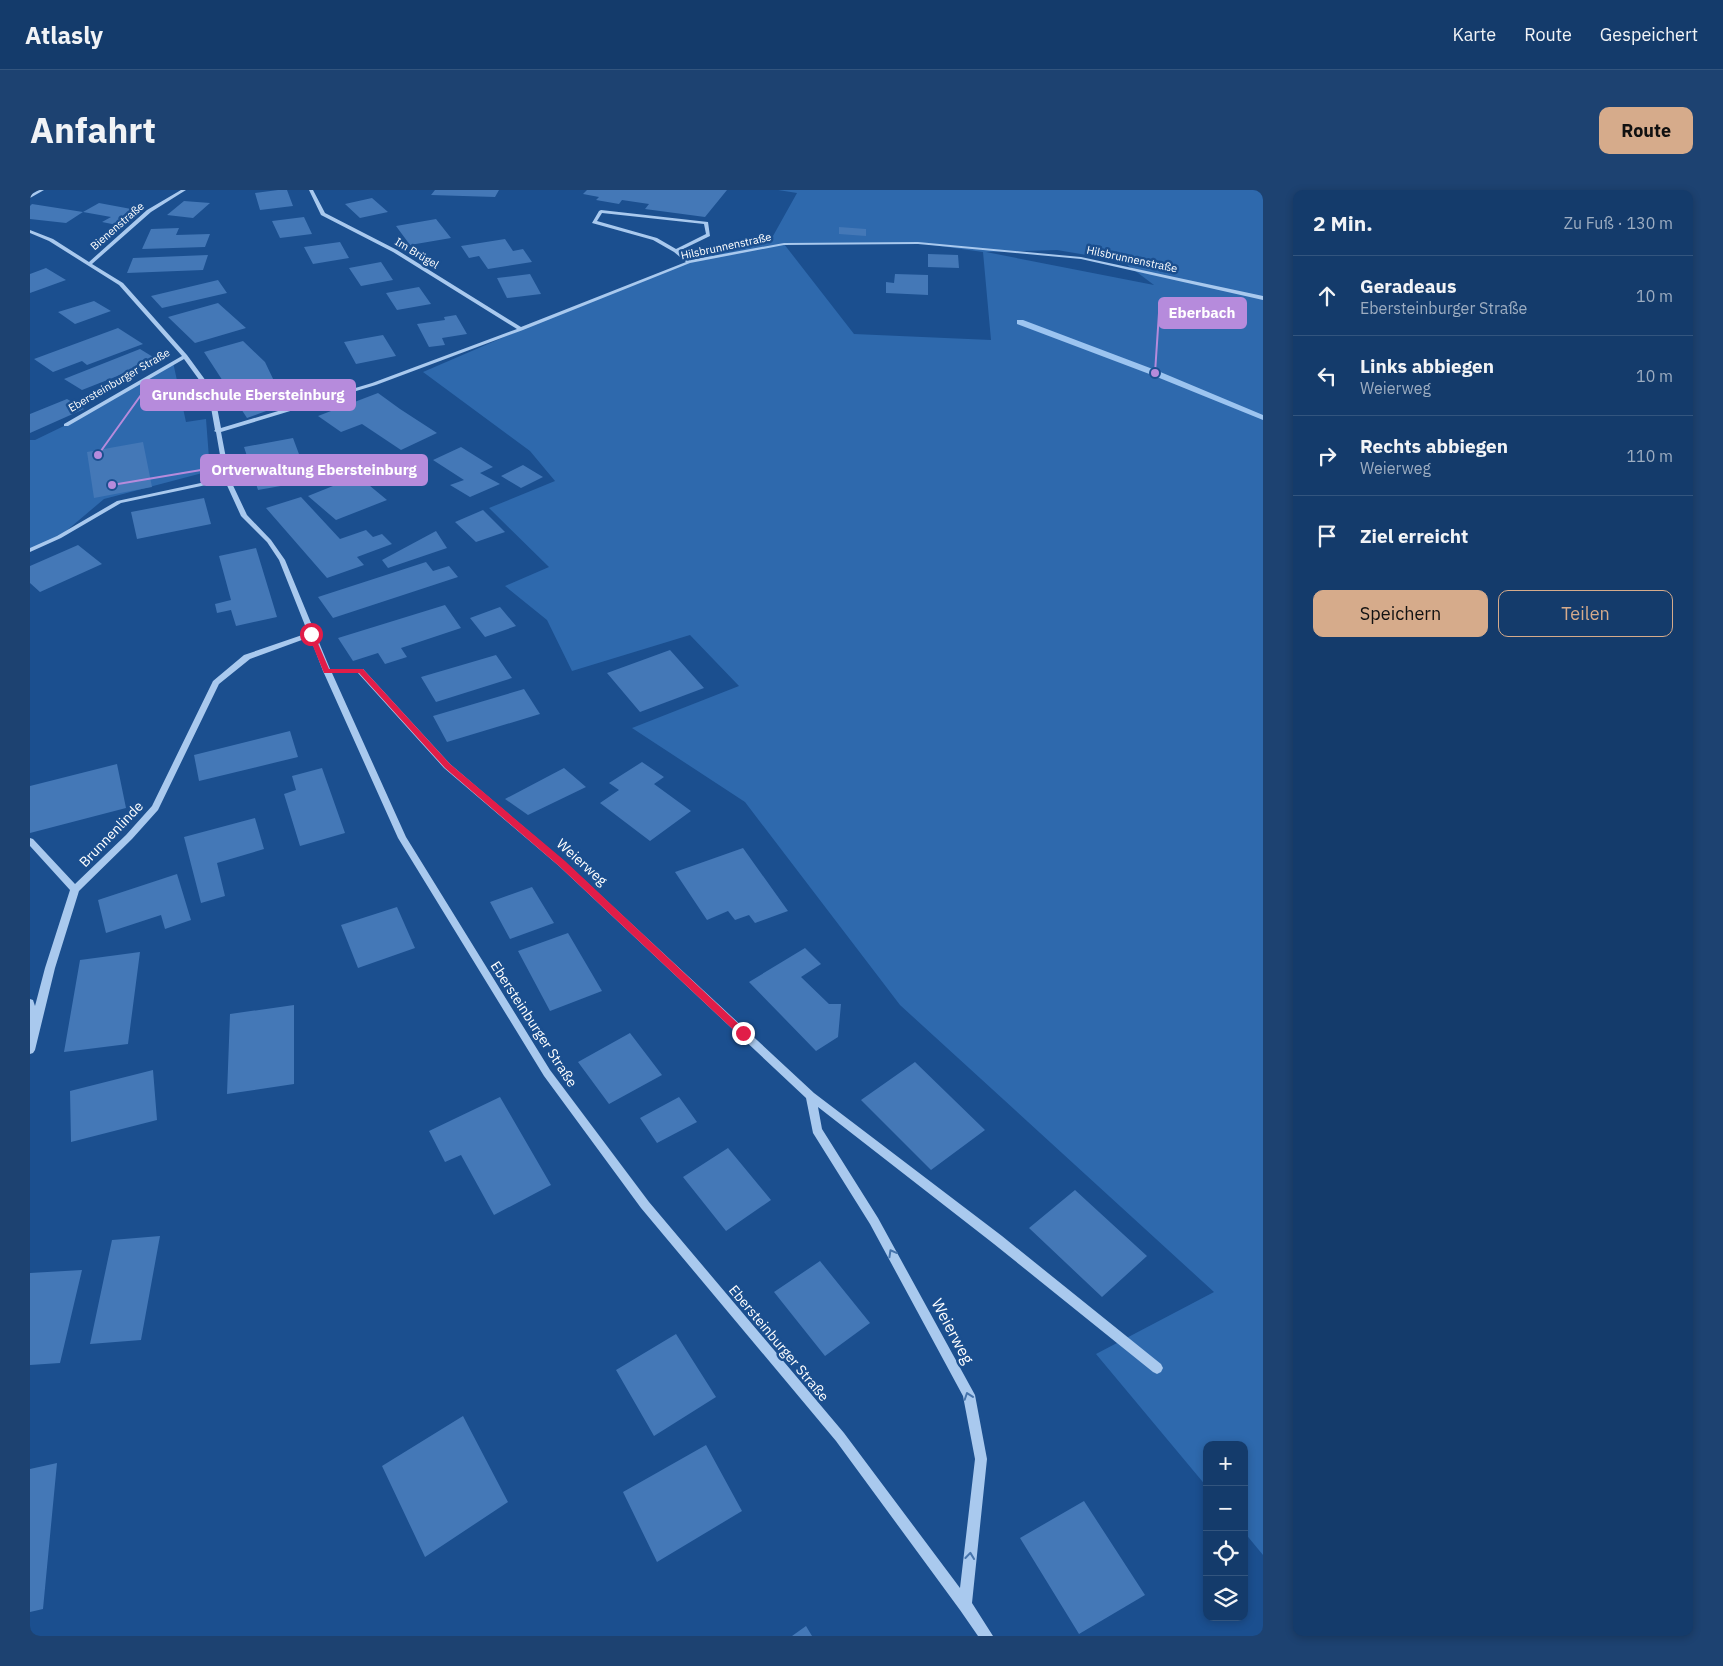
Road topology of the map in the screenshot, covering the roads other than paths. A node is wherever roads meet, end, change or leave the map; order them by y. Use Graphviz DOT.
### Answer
graph roads {
  1 [pos="42,190"];
  2 [pos="184,190"];
  3 [pos="310,190"];
  4 [pos="30,197"];
  5 [pos="30,231"];
  6 [pos="676,251"];
  7 [pos="689,262"];
  8 [pos="90,263"];
  9 [pos="1263,298"];
  10 [pos="521,329"];
  11 [pos="184,356"];
  12 [pos="66,425"];
  13 [pos="217,431"];
  14 [pos="227,479"];
  15 [pos="30,550"];
  16 [pos="311,634"];
  17 [pos="327,672"];
  18 [pos="30,841"];
  19 [pos="75,889"];
  20 [pos="30,1003"];
  21 [pos="35,1025"];
  22 [pos="30,1050"];
  23 [pos="811,1096"];
  24 [pos="1157,1368"];
  25 [pos="965,1605"];
  26 [pos="986,1636"];
  1 -- 4 [label="street"];
  2 -- 8 [label="street, Bienenstraße"];
  3 -- 10 [label="street, Im Brügel"];
  5 -- 8 [label="street, Ebersteinburger Straße"];
  6 -- 6 [label="street"];
  6 -- 7 [label="street"];
  7 -- 9 [label="street, Hilsbrunnenstraße"];
  7 -- 10 [label="street, Hilsbrunnenstraße"];
  8 -- 11 [label="street, Ebersteinburger Straße"];
  10 -- 13 [label="street, Hilsbrunnenstraße"];
  11 -- 12 [label="street, Ebersteinburger Straße"];
  11 -- 13 [label="street, Ebersteinburger Straße"];
  13 -- 14 [label="street, Ebersteinburger Straße"];
  14 -- 15 [label="street"];
  14 -- 16 [label="street, Ebersteinburger Straße"];
  16 -- 17 [label="street, Ebersteinburger Straße"];
  16 -- 19 [label="street, Brunnenlinde"];
  17 -- 23 [label="street, Weierweg"];
  17 -- 25 [label="street, Ebersteinburger Straße"];
  18 -- 19 [label="street"];
  19 -- 21 [label="street, Brunnenlinde"];
  20 -- 21 [label="street"];
  21 -- 22 [label="street, Brunnenlinde"];
  23 -- 24 [label="street, Weierweg"];
  25 -- 23 [label="street, Weierweg, one-way"];
  25 -- 26 [label="street, Ebersteinburger Straße"];
}
